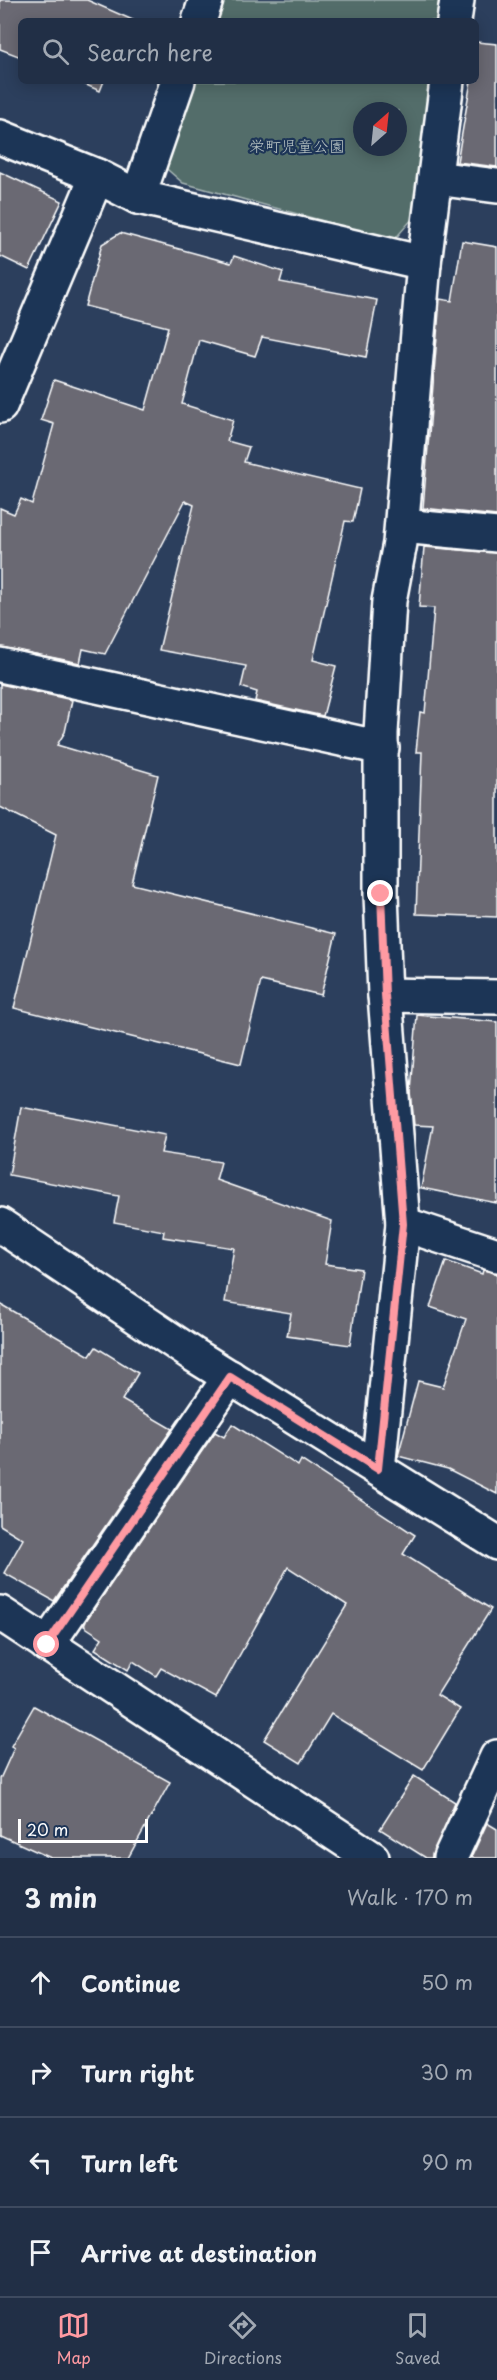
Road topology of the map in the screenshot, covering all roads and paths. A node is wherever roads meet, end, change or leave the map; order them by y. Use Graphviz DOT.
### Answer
graph roads {
  1 [pos="206,0"];
  2 [pos="457,0"];
  3 [pos="200,18"];
  4 [pos="454,18"];
  5 [pos="177,84"];
  6 [pos="447,84"];
  7 [pos="0,137"];
  8 [pos="98,176"];
  9 [pos="435,178"];
  10 [pos="497,186"];
  11 [pos="138,197"];
  12 [pos="424,263"];
  13 [pos="0,406"];
  14 [pos="402,526"];
  15 [pos="497,535"];
  16 [pos="0,665"];
  17 [pos="381,748"];
  18 [pos="385,995"];
  19 [pos="497,998"];
  20 [pos="403,1224"];
  21 [pos="0,1225"];
  22 [pos="497,1255"];
  23 [pos="230,1377"];
  24 [pos="378,1469"];
  25 [pos="497,1543"];
  26 [pos="0,1613"];
  27 [pos="47,1645"];
  28 [pos="497,1757"];
  29 [pos="372,1858"];
  30 [pos="450,1858"];
  1 -- 3 [label="street"];
  2 -- 4 [label="street"];
  5 -- 11 [label="street"];
  6 -- 9 [label="street"];
  7 -- 8 [label="street"];
  8 -- 11 [label="street"];
  8 -- 13 [label="street"];
  9 -- 10 [label="street"];
  9 -- 12 [label="street"];
  11 -- 12 [label="street"];
  12 -- 14 [label="street"];
  14 -- 15 [label="street"];
  14 -- 17 [label="street"];
  16 -- 17 [label="street"];
  17 -- 18 [label="street"];
  18 -- 19 [label="street"];
  18 -- 20 [label="street"];
  20 -- 22 [label="street"];
  20 -- 24 [label="street"];
  21 -- 23 [label="street"];
  23 -- 24 [label="street"];
  23 -- 27 [label="street"];
  24 -- 25 [label="street"];
  26 -- 27 [label="street"];
  27 -- 29 [label="street"];
  28 -- 30 [label="street"];
}
